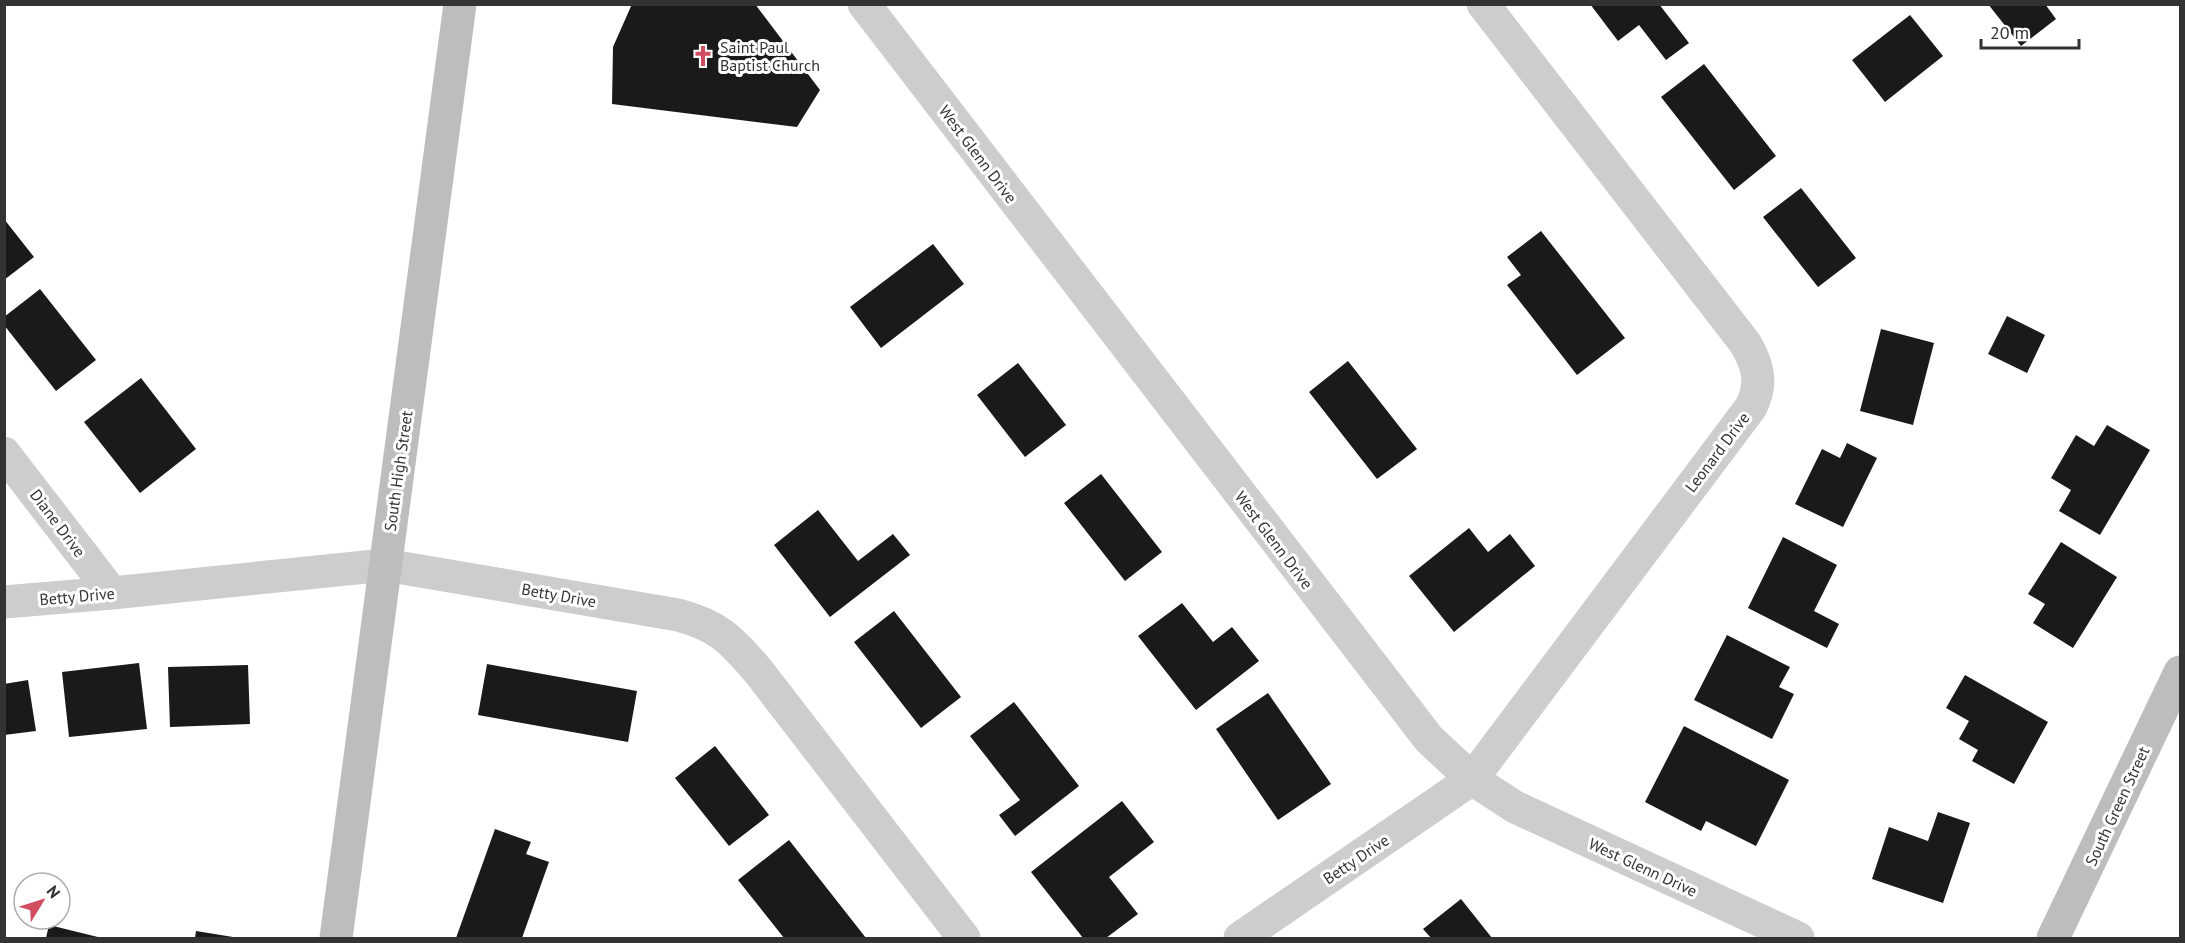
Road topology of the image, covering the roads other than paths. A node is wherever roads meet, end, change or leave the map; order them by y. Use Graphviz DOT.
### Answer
graph roads {
  1 [pos="460,4"];
  2 [pos="864,4"];
  3 [pos="1484,4"];
  4 [pos="4,453"];
  5 [pos="385,565"];
  6 [pos="112,593"];
  7 [pos="4,602"];
  8 [pos="2181,672"];
  9 [pos="1472,779"];
  10 [pos="336,939"];
  11 [pos="964,939"];
  12 [pos="1240,939"];
  13 [pos="1798,939"];
  14 [pos="2053,939"];
  1 -- 5 [label="main road, South High Street"];
  2 -- 9 [label="street, West Glenn Drive"];
  3 -- 9 [label="street, Leonard Drive"];
  4 -- 6 [label="street, Diane Drive"];
  5 -- 6 [label="street, Betty Drive"];
  5 -- 10 [label="main road, South High Street"];
  5 -- 11 [label="street, Betty Drive"];
  6 -- 7 [label="street, Betty Drive"];
  8 -- 14 [label="main road, South Green Street"];
  9 -- 12 [label="street, Betty Drive"];
  9 -- 13 [label="street, West Glenn Drive"];
}
